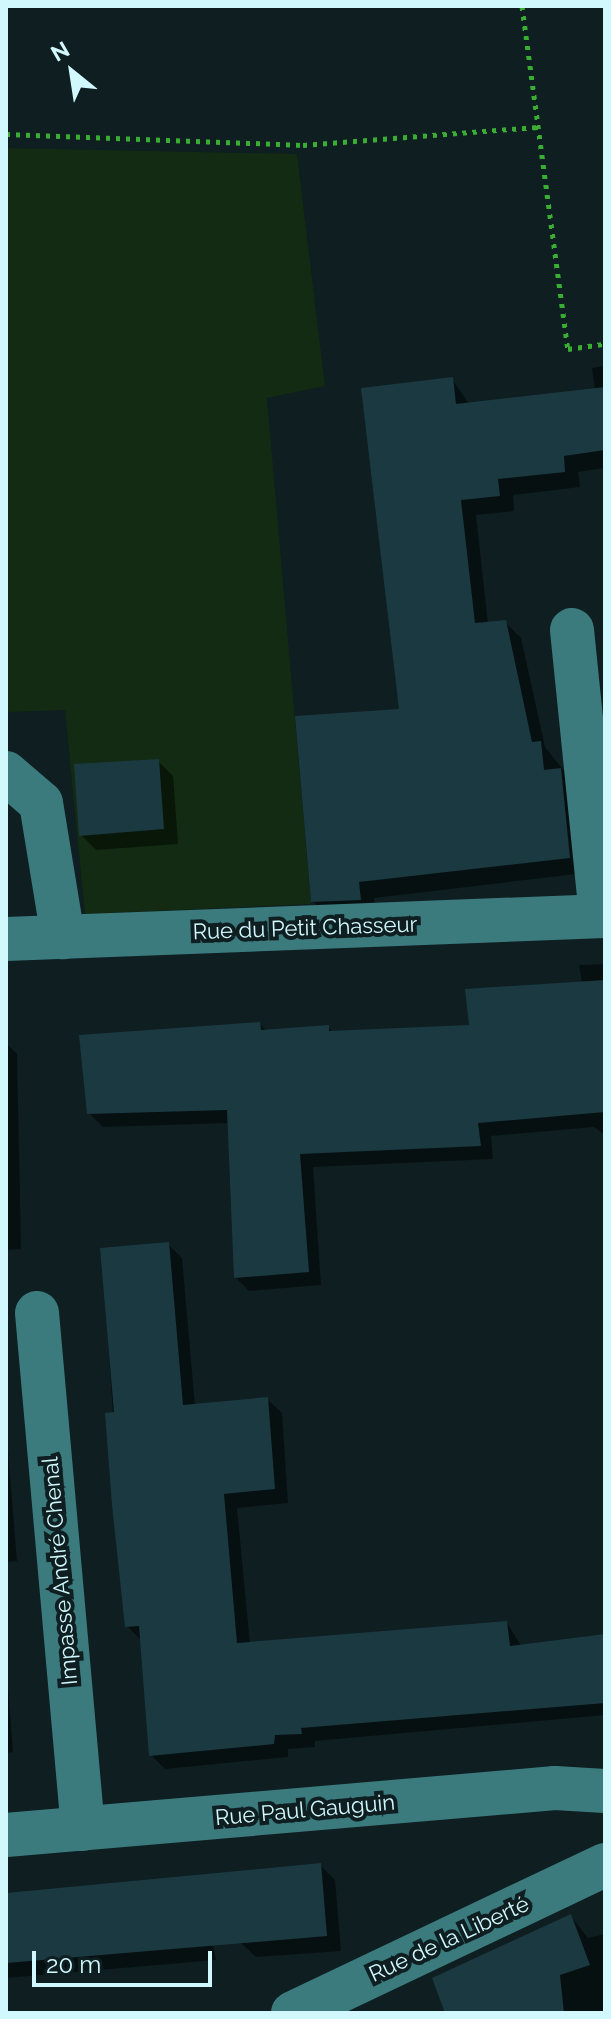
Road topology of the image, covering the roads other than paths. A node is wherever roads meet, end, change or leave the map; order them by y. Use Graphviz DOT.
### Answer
graph roads {
  1 [pos="572,630"];
  2 [pos="6,773"];
  3 [pos="603,916"];
  4 [pos="63,937"];
  5 [pos="6,939"];
  6 [pos="37,1313"];
  7 [pos="605,1791"];
  8 [pos="83,1829"];
  9 [pos="6,1835"];
  10 [pos="605,1865"];
  11 [pos="293,2013"];
  1 -- 3 [label="street"];
  2 -- 4 [label="street"];
  3 -- 4 [label="street, Rue du Petit Chasseur"];
  4 -- 5 [label="street, Rue du Petit Chasseur"];
  6 -- 8 [label="street, Impasse André Chenal"];
  7 -- 8 [label="street, Rue Paul Gauguin"];
  8 -- 9 [label="street, Rue Paul Gauguin"];
  10 -- 11 [label="street, Rue de la Liberté"];
}
